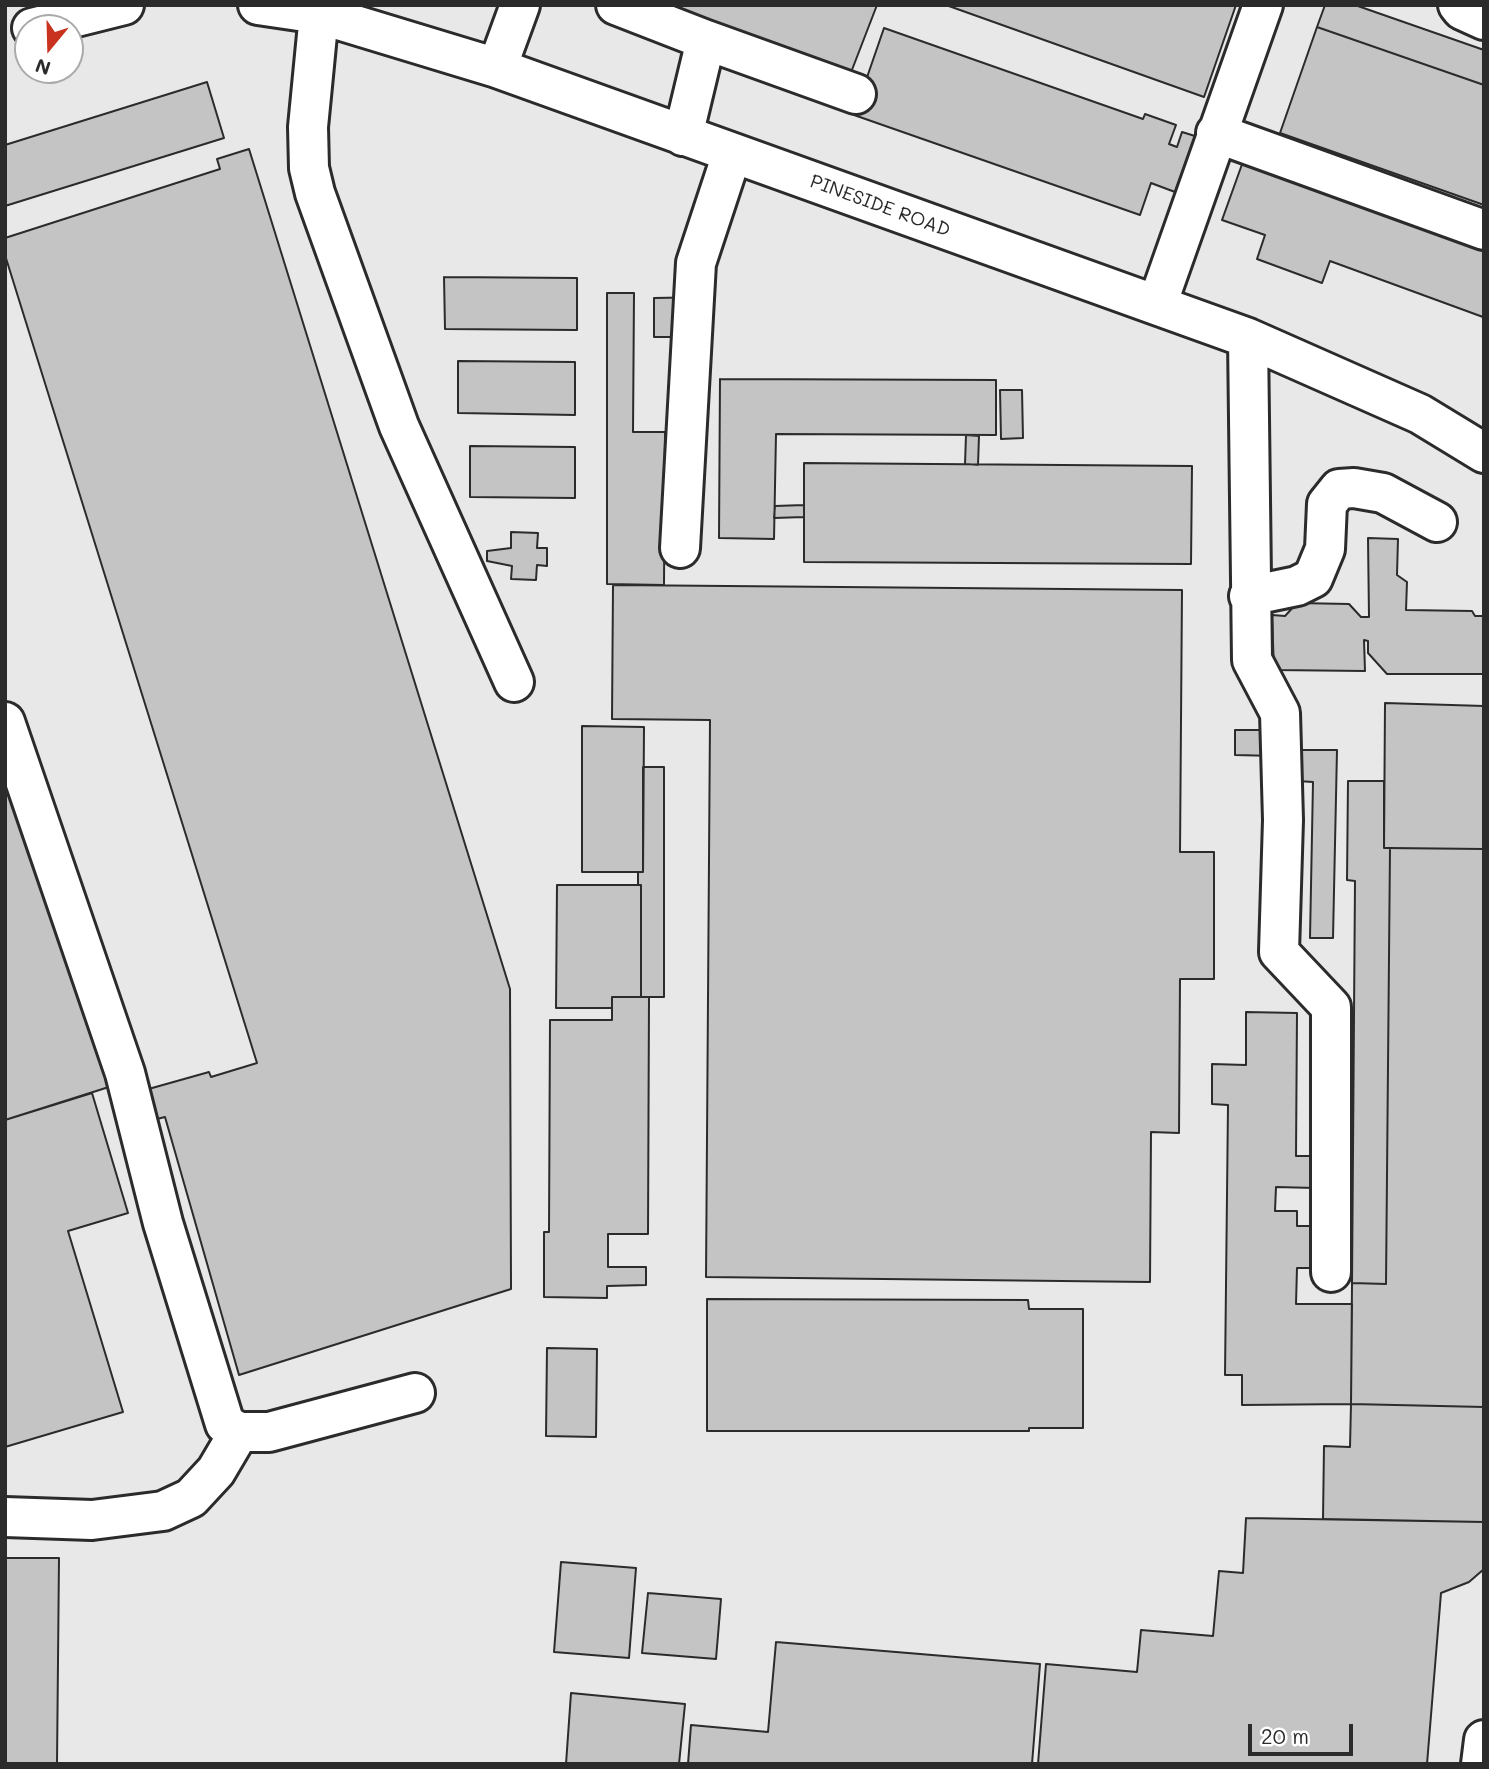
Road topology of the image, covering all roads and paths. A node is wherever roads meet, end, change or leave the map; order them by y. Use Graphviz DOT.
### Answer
graph roads {
  1 [pos="124,5"];
  2 [pos="617,5"];
  3 [pos="1263,5"];
  4 [pos="1458,5"];
  5 [pos="287,8"];
  6 [pos="513,9"];
  7 [pos="84,15"];
  8 [pos="1484,20"];
  9 [pos="706,40"];
  10 [pos="497,68"];
  11 [pos="856,94"];
  12 [pos="1216,134"];
  13 [pos="683,136"];
  14 [pos="732,153"];
  15 [pos="1484,230"];
  16 [pos="1157,305"];
  17 [pos="1248,338"];
  18 [pos="1484,453"];
  19 [pos="1437,522"];
  20 [pos="680,548"];
  21 [pos="1249,596"];
  22 [pos="514,682"];
  23 [pos="5,722"];
  24 [pos="1331,1272"];
  25 [pos="415,1393"];
  26 [pos="239,1432"];
  27 [pos="5,1517"];
  28 [pos="1484,1740"];
  29 [pos="1481,1764"];
  1 -- 7 [label="street"];
  2 -- 9 [label="street"];
  3 -- 12 [label="street"];
  4 -- 8 [label="street"];
  5 -- 10 [label="street, PINESIDE ROAD"];
  5 -- 22 [label="street"];
  6 -- 10 [label="street"];
  9 -- 11 [label="street"];
  9 -- 13 [label="street"];
  10 -- 13 [label="street, PINESIDE ROAD"];
  12 -- 15 [label="street"];
  12 -- 16 [label="street"];
  13 -- 14 [label="street, PINESIDE ROAD"];
  14 -- 16 [label="street, PINESIDE ROAD"];
  14 -- 20 [label="street"];
  16 -- 17 [label="street, PINESIDE ROAD"];
  17 -- 18 [label="street, PINESIDE ROAD"];
  17 -- 21 [label="street"];
  19 -- 21 [label="street"];
  21 -- 24 [label="street"];
  23 -- 26 [label="street"];
  25 -- 26 [label="street"];
  26 -- 27 [label="street"];
  28 -- 29 [label="street"];
}
